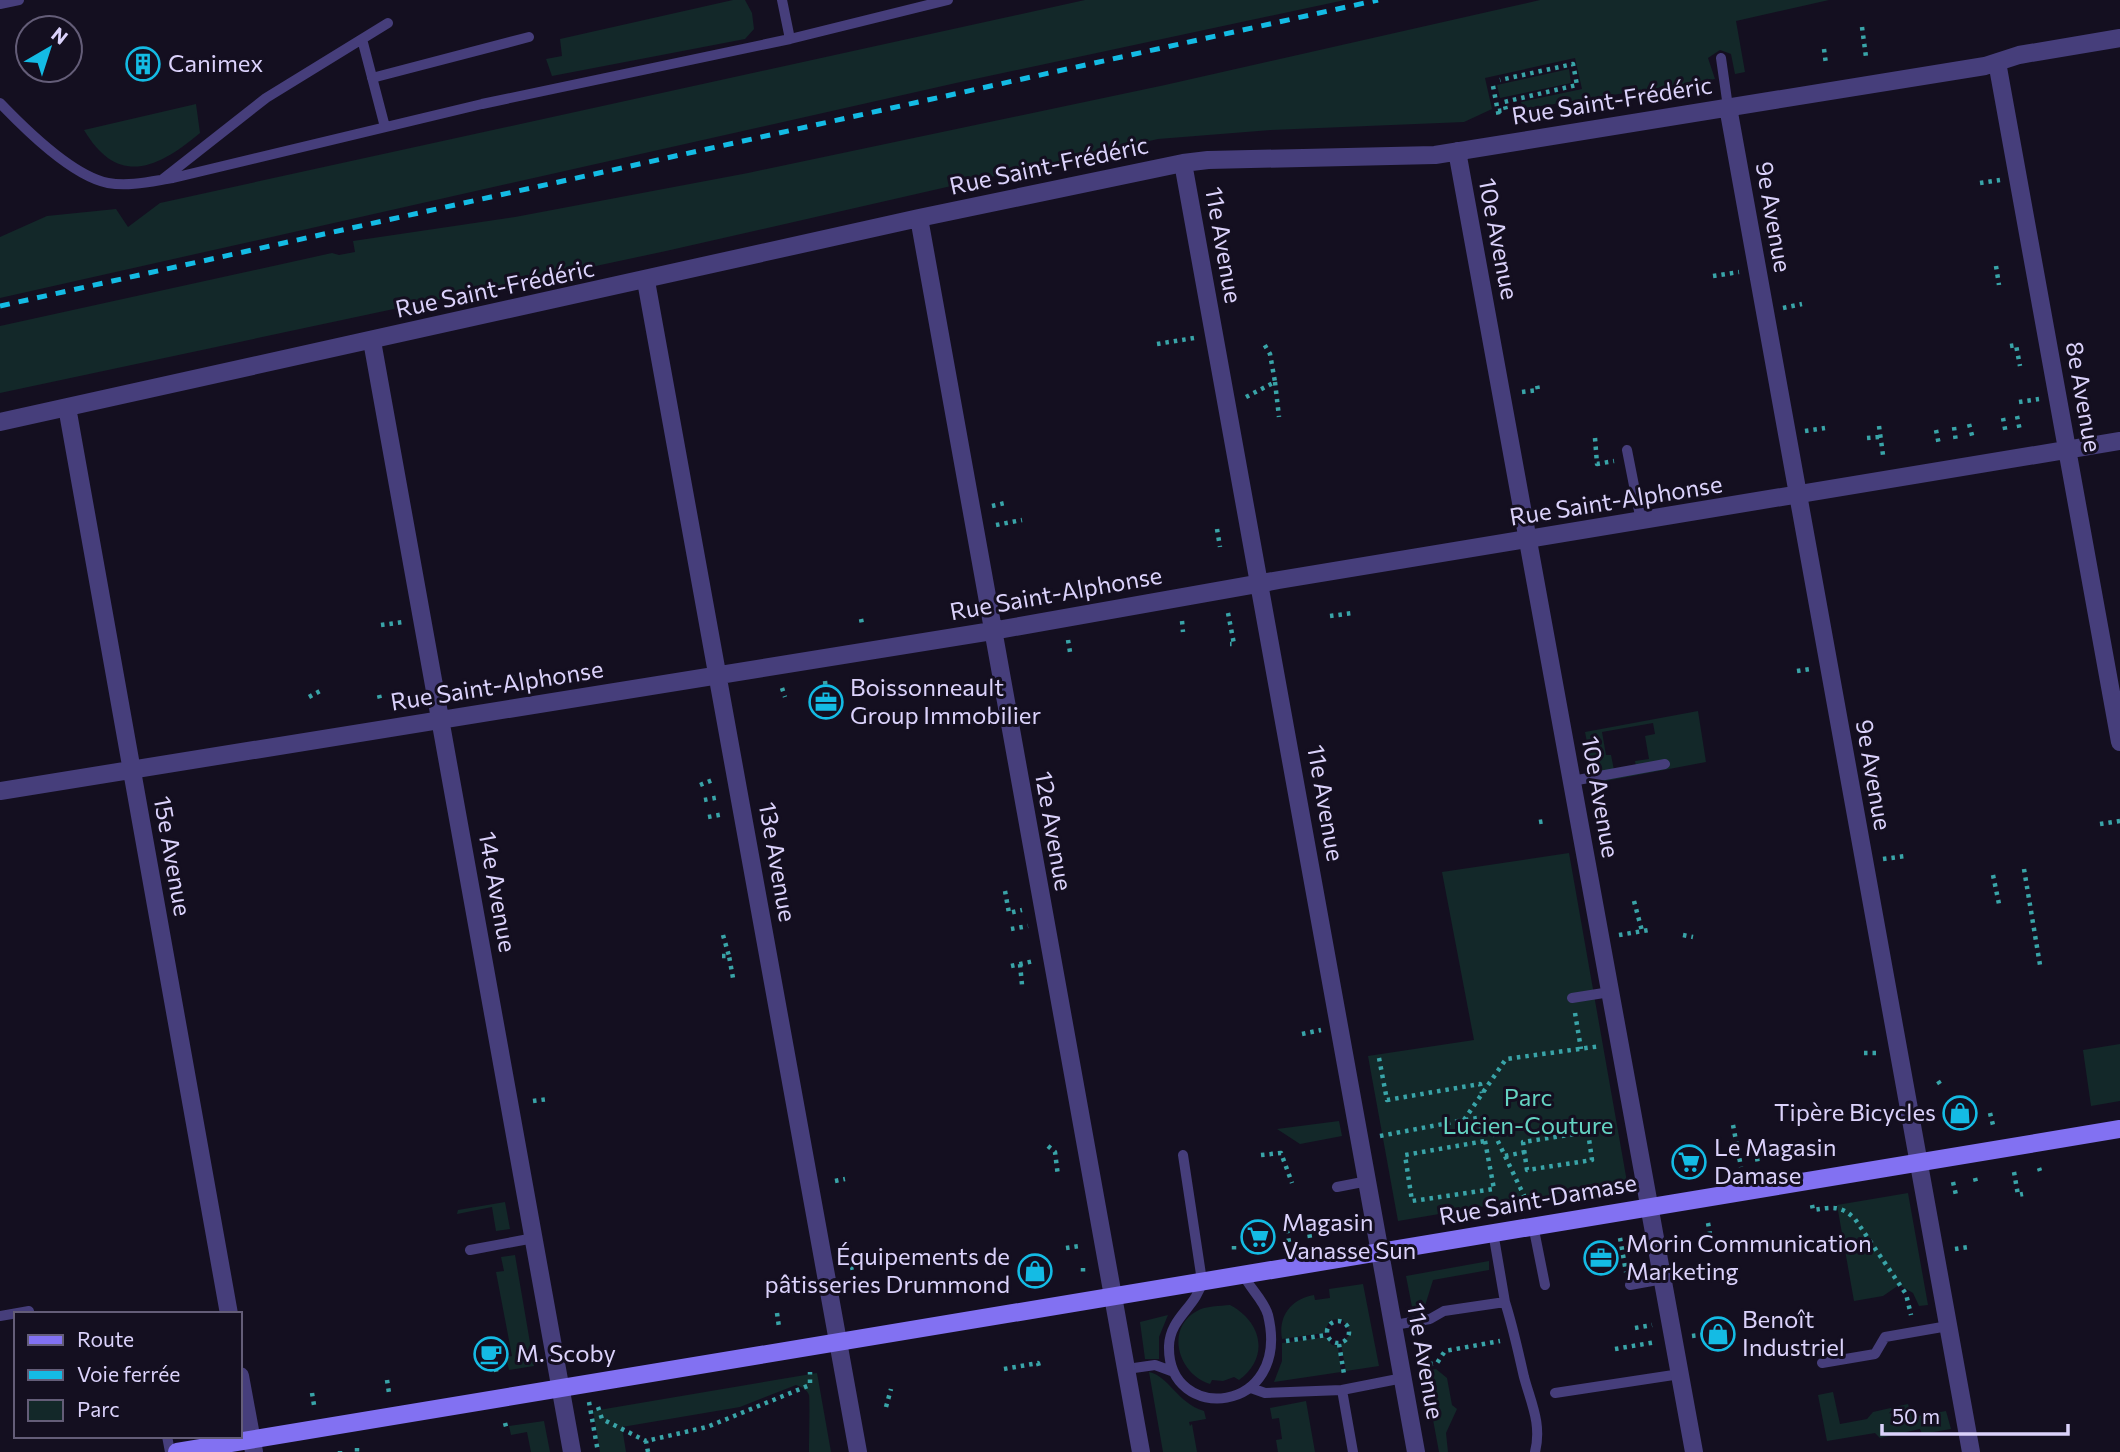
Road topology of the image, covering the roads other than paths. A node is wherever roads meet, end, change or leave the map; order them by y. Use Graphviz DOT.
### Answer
graph roads {
  1 [pos="19,0"];
  2 [pos="782,0"];
  3 [pos="948,0"];
  4 [pos="0,4"];
  5 [pos="388,23"];
  6 [pos="529,37"];
  7 [pos="2120,38"];
  8 [pos="362,39"];
  9 [pos="790,39"];
  10 [pos="1721,58"];
  11 [pos="1997,62"];
  12 [pos="372,78"];
  13 [pos="0,103"];
  14 [pos="1728,107"];
  15 [pos="385,127"];
  16 [pos="1457,151"];
  17 [pos="1184,163"];
  18 [pos="162,180"];
  19 [pos="919,218"];
  20 [pos="646,281"];
  21 [pos="372,341"];
  22 [pos="67,407"];
  23 [pos="0,422"];
  24 [pos="2120,441"];
  25 [pos="2068,450"];
  26 [pos="1628,454"];
  27 [pos="1798,496"];
  28 [pos="1641,521"];
  29 [pos="1528,539"];
  30 [pos="1260,584"];
  31 [pos="992,631"];
  32 [pos="719,674"];
  33 [pos="442,719"];
  34 [pos="2120,741"];
  35 [pos="1665,764"];
  36 [pos="132,770"];
  37 [pos="1572,781"];
  38 [pos="0,791"];
  39 [pos="1610,992"];
  40 [pos="1572,998"];
  41 [pos="2120,1129"];
  42 [pos="1183,1155"];
  43 [pos="1919,1163"];
  44 [pos="1368,1181"];
  45 [pos="1337,1187"];
  46 [pos="1649,1206"];
  47 [pos="1533,1225"];
  48 [pos="1493,1232"];
  49 [pos="534,1238"];
  50 [pos="470,1250"];
  51 [pos="1381,1252"];
  52 [pos="1243,1274"];
  53 [pos="1663,1279"];
  54 [pos="1202,1281"];
  55 [pos="1545,1285"];
  56 [pos="1630,1285"];
  57 [pos="1113,1295"];
  58 [pos="1505,1301"];
  59 [pos="29,1311"];
  60 [pos="23,1312"];
  61 [pos="229,1312"];
  62 [pos="1394,1325"];
  63 [pos="1948,1326"];
  64 [pos="838,1340"];
  65 [pos="1822,1363"];
  66 [pos="1126,1369"];
  67 [pos="1174,1372"];
  68 [pos="1680,1374"];
  69 [pos="1403,1378"];
  70 [pos="242,1387"];
  71 [pos="561,1388"];
  72 [pos="1251,1388"];
  73 [pos="1342,1390"];
  74 [pos="1555,1393"];
  75 [pos="253,1446"];
  76 [pos="177,1452"];
  77 [pos="572,1452"];
  78 [pos="858,1452"];
  79 [pos="1141,1452"];
  80 [pos="1353,1452"];
  81 [pos="1416,1452"];
  82 [pos="1535,1452"];
  83 [pos="1694,1452"];
  84 [pos="1971,1452"];
  1 -- 4 [label="lane"];
  2 -- 9 [label="lane"];
  3 -- 9 [label="lane"];
  5 -- 8 [label="lane"];
  6 -- 12 [label="lane"];
  7 -- 11 [label="street, Rue Saint-Frédéric"];
  8 -- 12 [label="lane"];
  8 -- 18 [label="lane"];
  9 -- 15 [label="lane"];
  10 -- 14 [label="lane"];
  11 -- 14 [label="street, Rue Saint-Frédéric"];
  11 -- 25 [label="street, 8e Avenue"];
  12 -- 15 [label="lane"];
  13 -- 18 [label="lane"];
  14 -- 16 [label="street, Rue Saint-Frédéric"];
  14 -- 27 [label="street, 9e Avenue"];
  15 -- 18 [label="lane"];
  16 -- 17 [label="street, Rue Saint-Frédéric"];
  16 -- 29 [label="street, 10e Avenue"];
  17 -- 19 [label="street, Rue Saint-Frédéric"];
  17 -- 30 [label="street, 11e Avenue"];
  19 -- 20 [label="street, Rue Saint-Frédéric"];
  19 -- 31 [label="street, 12e Avenue"];
  20 -- 21 [label="street, Rue Saint-Frédéric"];
  20 -- 32 [label="street, 13e Avenue"];
  21 -- 22 [label="street, Rue Saint-Frédéric"];
  21 -- 33 [label="street, 14e Avenue"];
  22 -- 23 [label="street, Rue Saint-Frédéric"];
  22 -- 36 [label="street, 15e Avenue"];
  24 -- 25 [label="street, Rue Saint-Alphonse"];
  25 -- 27 [label="street, Rue Saint-Alphonse"];
  25 -- 34 [label="street, 8e Avenue"];
  26 -- 28 [label="lane"];
  27 -- 28 [label="street, Rue Saint-Alphonse"];
  27 -- 43 [label="street, 9e Avenue"];
  28 -- 29 [label="street, Rue Saint-Alphonse"];
  29 -- 30 [label="street, Rue Saint-Alphonse"];
  29 -- 37 [label="street, 10e Avenue"];
  30 -- 31 [label="street, Rue Saint-Alphonse"];
  30 -- 44 [label="street, 11e Avenue"];
  31 -- 32 [label="street, Rue Saint-Alphonse"];
  31 -- 57 [label="street, 12e Avenue"];
  32 -- 33 [label="street, Rue Saint-Alphonse"];
  32 -- 64 [label="street, 13e Avenue"];
  33 -- 36 [label="street, Rue Saint-Alphonse"];
  33 -- 49 [label="street, 14e Avenue"];
  35 -- 37 [label="lane"];
  36 -- 38 [label="street, Rue Saint-Alphonse"];
  36 -- 61 [label="street, 15e Avenue"];
  37 -- 39 [label="street, 10e Avenue"];
  39 -- 40 [label="lane"];
  39 -- 46 [label="street, 10e Avenue"];
  41 -- 43 [label="street, Rue Saint-Damase"];
  42 -- 54 [label="lane"];
  43 -- 46 [label="street, Rue Saint-Damase"];
  43 -- 63 [label="street, 9e Avenue"];
  44 -- 45 [label="lane"];
  44 -- 51 [label="street, 11e Avenue"];
  46 -- 47 [label="street, Rue Saint-Damase"];
  46 -- 53 [label="street, 10e Avenue"];
  47 -- 48 [label="street, Rue Saint-Damase"];
  47 -- 55 [label="lane"];
  48 -- 51 [label="street, Rue Saint-Damase"];
  48 -- 58 [label="lane"];
  49 -- 50 [label="lane"];
  49 -- 71 [label="street, 14e Avenue"];
  51 -- 52 [label="street, Rue Saint-Damase"];
  51 -- 62 [label="street, 11e Avenue"];
  52 -- 54 [label="street, Rue Saint-Damase"];
  52 -- 72 [label="lane"];
  53 -- 56 [label="lane"];
  53 -- 68 [label="street, 10e Avenue"];
  54 -- 57 [label="street, Rue Saint-Damase"];
  54 -- 67 [label="lane"];
  57 -- 64 [label="street, Rue Saint-Damase"];
  57 -- 66 [label="street, 12e Avenue"];
  58 -- 62 [label="lane"];
  58 -- 82 [label="lane"];
  59 -- 60 [label="lane"];
  62 -- 69 [label="street, 11e Avenue"];
  63 -- 65 [label="lane"];
  63 -- 84 [label="street, 9e Avenue"];
  64 -- 71 [label="street, Rue Saint-Damase"];
  64 -- 78 [label="street, 13e Avenue"];
  66 -- 67 [label="lane"];
  66 -- 79 [label="street, 12e Avenue"];
  67 -- 72 [label="lane"];
  68 -- 74 [label="lane"];
  68 -- 83 [label="street, 10e Avenue"];
  69 -- 73 [label="lane"];
  69 -- 81 [label="street, 11e Avenue"];
  70 -- 75 [label="street"];
  71 -- 75 [label="street, Rue Saint-Damase"];
  71 -- 77 [label="street, 14e Avenue"];
  72 -- 73 [label="lane"];
  73 -- 80 [label="lane"];
  75 -- 76 [label="street, Rue Saint-Damase"];
}
